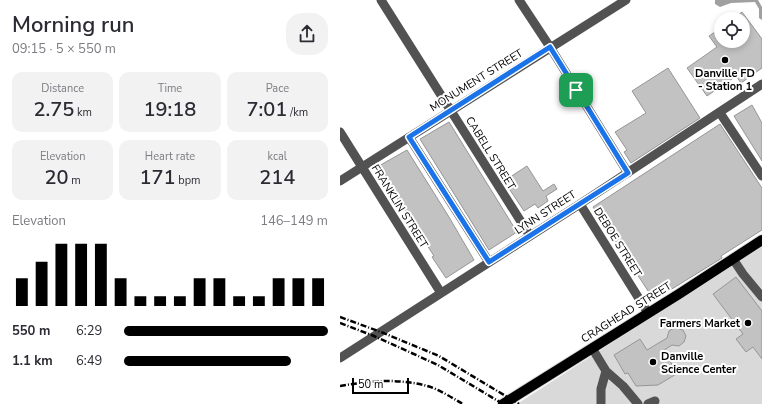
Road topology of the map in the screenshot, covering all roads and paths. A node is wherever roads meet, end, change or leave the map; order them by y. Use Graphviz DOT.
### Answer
graph roads {
  1 [pos="381,0"];
  2 [pos="519,0"];
  3 [pos="626,0"];
  4 [pos="550,47"];
  5 [pos="762,84"];
  6 [pos="450,110"];
  7 [pos="720,113"];
  8 [pos="340,132"];
  9 [pos="409,137"];
  10 [pos="362,167"];
  11 [pos="628,173"];
  12 [pos="762,176"];
  13 [pos="340,181"];
  14 [pos="580,204"];
  15 [pos="530,236"];
  16 [pos="762,240"];
  17 [pos="733,259"];
  18 [pos="489,262"];
  19 [pos="441,293"];
  20 [pos="762,297"];
  21 [pos="648,313"];
  22 [pos="592,348"];
  23 [pos="340,358"];
  24 [pos="606,370"];
  25 [pos="503,404"];
  26 [pos="601,404"];
  27 [pos="638,404"];
  1 -- 6 [label="street, CABELL STREET"];
  2 -- 4 [label="street"];
  3 -- 4 [label="street, MONUMENT STREET"];
  4 -- 6 [label="street, MONUMENT STREET"];
  4 -- 11 [label="street"];
  5 -- 7 [label="street, LYNN STREET"];
  6 -- 9 [label="street, MONUMENT STREET"];
  6 -- 15 [label="street, CABELL STREET"];
  7 -- 11 [label="street, LYNN STREET"];
  7 -- 12 [label="street"];
  8 -- 10 [label="street, FRANKLIN STREET"];
  9 -- 10 [label="street, MONUMENT STREET"];
  9 -- 18 [label="street"];
  10 -- 13 [label="street, MONUMENT STREET"];
  10 -- 19 [label="street, FRANKLIN STREET"];
  11 -- 14 [label="street, LYNN STREET"];
  14 -- 15 [label="street, LYNN STREET"];
  14 -- 21 [label="street, DEBOE STREET"];
  15 -- 18 [label="street, LYNN STREET"];
  16 -- 17 [label="main road, CRAGHEAD STREET"];
  17 -- 20 [label="street"];
  17 -- 21 [label="main road, CRAGHEAD STREET"];
  18 -- 19 [label="street, LYNN STREET"];
  19 -- 23 [label="street, LYNN STREET"];
  21 -- 22 [label="main road, CRAGHEAD STREET"];
  22 -- 24 [label="street"];
  22 -- 25 [label="main road, CRAGHEAD STREET"];
  24 -- 26 [label="street"];
  24 -- 27 [label="street"];
}
